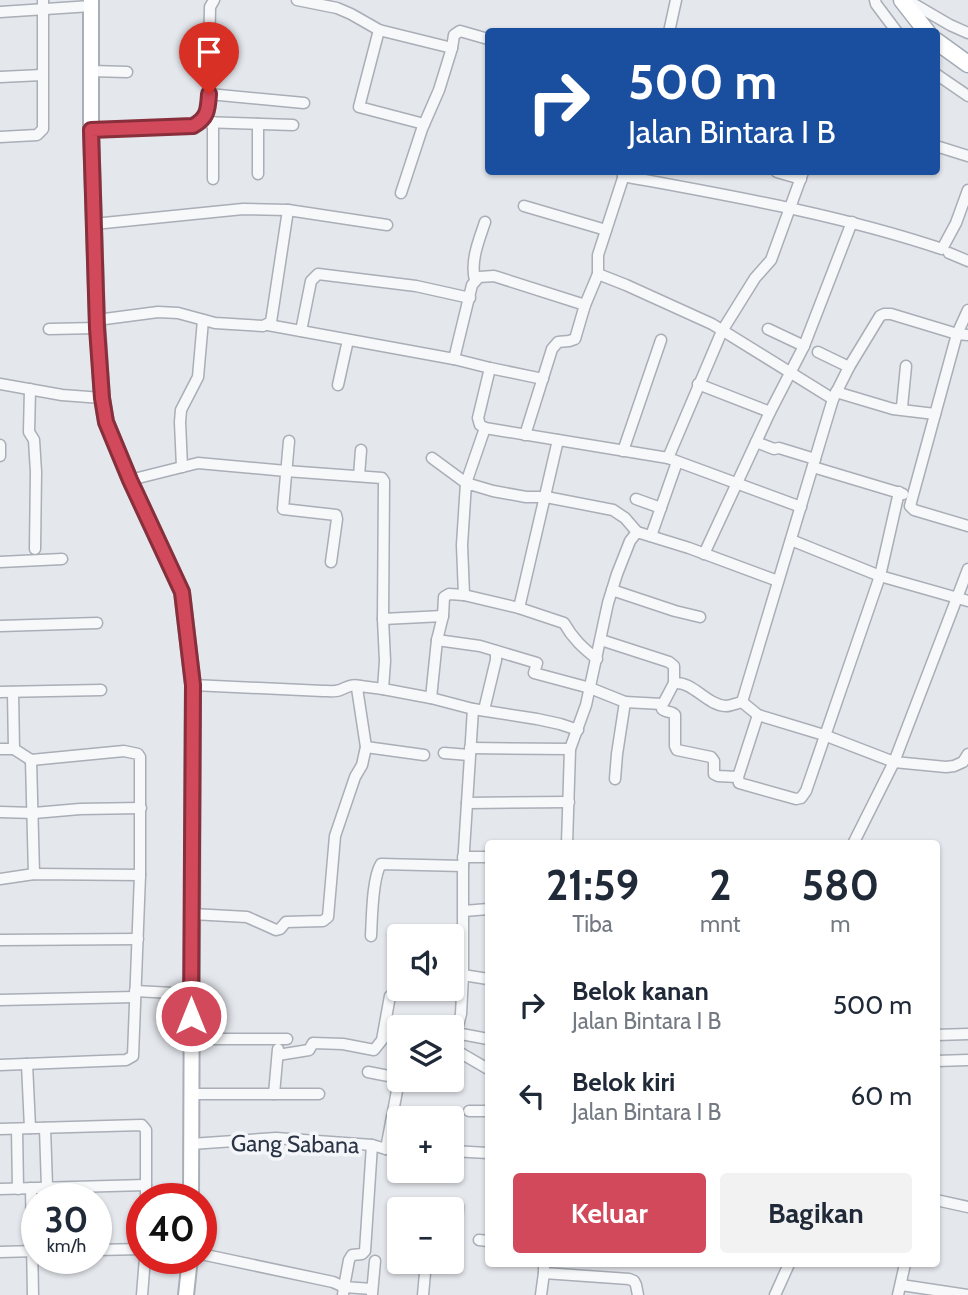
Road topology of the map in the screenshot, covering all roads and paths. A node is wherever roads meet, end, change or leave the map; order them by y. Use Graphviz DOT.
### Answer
graph roads {
  1 [pos="214,0"];
  2 [pos="297,0"];
  3 [pos="676,0"];
  4 [pos="875,0"];
  5 [pos="904,0"];
  6 [pos="91,3"];
  7 [pos="43,5"];
  8 [pos="0,12"];
  9 [pos="670,28"];
  10 [pos="894,28"];
  11 [pos="924,28"];
  12 [pos="379,30"];
  13 [pos="968,33"];
  14 [pos="485,38"];
  15 [pos="940,44"];
  16 [pos="452,48"];
  17 [pos="968,64"];
  18 [pos="91,71"];
  19 [pos="127,72"];
  20 [pos="42,75"];
  21 [pos="0,77"];
  22 [pos="940,77"];
  23 [pos="209,94"];
  24 [pos="968,96"];
  25 [pos="304,103"];
  26 [pos="201,122"];
  27 [pos="213,122"];
  28 [pos="258,124"];
  29 [pos="424,124"];
  30 [pos="293,125"];
  31 [pos="91,130"];
  32 [pos="0,137"];
  33 [pos="940,147"];
  34 [pos="968,156"];
  35 [pos="258,174"];
  36 [pos="624,175"];
  37 [pos="629,175"];
  38 [pos="802,175"];
  39 [pos="213,179"];
  40 [pos="968,190"];
  41 [pos="401,193"];
  42 [pos="524,206"];
  43 [pos="790,207"];
  44 [pos="288,210"];
  45 [pos="485,222"];
  46 [pos="852,222"];
  47 [pos="94,224"];
  48 [pos="387,225"];
  49 [pos="606,230"];
  50 [pos="949,253"];
  51 [pos="968,261"];
  52 [pos="597,274"];
  53 [pos="475,280"];
  54 [pos="470,298"];
  55 [pos="585,305"];
  56 [pos="968,310"];
  57 [pos="203,320"];
  58 [pos="97,324"];
  59 [pos="268,325"];
  60 [pos="49,329"];
  61 [pos="768,329"];
  62 [pos="302,331"];
  63 [pos="722,331"];
  64 [pos="963,335"];
  65 [pos="348,340"];
  66 [pos="661,340"];
  67 [pos="804,346"];
  68 [pos="818,352"];
  69 [pos="454,359"];
  70 [pos="906,366"];
  71 [pos="849,367"];
  72 [pos="490,368"];
  73 [pos="792,374"];
  74 [pos="543,379"];
  75 [pos="0,384"];
  76 [pos="698,384"];
  77 [pos="338,385"];
  78 [pos="30,389"];
  79 [pos="835,396"];
  80 [pos="102,398"];
  81 [pos="899,410"];
  82 [pos="770,412"];
  83 [pos="935,414"];
  84 [pos="485,428"];
  85 [pos="525,435"];
  86 [pos="558,440"];
  87 [pos="289,441"];
  88 [pos="756,442"];
  89 [pos="0,445"];
  90 [pos="361,450"];
  91 [pos="623,451"];
  92 [pos="0,456"];
  93 [pos="432,458"];
  94 [pos="673,460"];
  95 [pos="814,463"];
  96 [pos="182,467"];
  97 [pos="286,471"];
  98 [pos="359,476"];
  99 [pos="130,480"];
  100 [pos="466,483"];
  101 [pos="737,484"];
  102 [pos="899,492"];
  103 [pos="912,496"];
  104 [pos="546,497"];
  105 [pos="636,499"];
  106 [pos="800,507"];
  107 [pos="661,508"];
  108 [pos="968,526"];
  109 [pos="637,532"];
  110 [pos="651,536"];
  111 [pos="791,540"];
  112 [pos="35,549"];
  113 [pos="704,554"];
  114 [pos="62,559"];
  115 [pos="0,562"];
  116 [pos="331,562"];
  117 [pos="968,569"];
  118 [pos="880,576"];
  119 [pos="778,581"];
  120 [pos="612,590"];
  121 [pos="464,595"];
  122 [pos="957,596"];
  123 [pos="968,601"];
  124 [pos="519,608"];
  125 [pos="443,616"];
  126 [pos="700,617"];
  127 [pos="383,619"];
  128 [pos="97,622"];
  129 [pos="0,626"];
  130 [pos="437,640"];
  131 [pos="601,640"];
  132 [pos="496,651"];
  133 [pos="597,659"];
  134 [pos="674,683"];
  135 [pos="193,685"];
  136 [pos="359,685"];
  137 [pos="590,688"];
  138 [pos="383,689"];
  139 [pos="100,690"];
  140 [pos="0,692"];
  141 [pos="13,692"];
  142 [pos="431,698"];
  143 [pos="625,702"];
  144 [pos="742,702"];
  145 [pos="662,704"];
  146 [pos="478,710"];
  147 [pos="758,715"];
  148 [pos="578,730"];
  149 [pos="824,736"];
  150 [pos="366,747"];
  151 [pos="0,749"];
  152 [pos="14,749"];
  153 [pos="570,749"];
  154 [pos="470,751"];
  155 [pos="444,753"];
  156 [pos="968,754"];
  157 [pos="424,755"];
  158 [pos="32,760"];
  159 [pos="894,762"];
  160 [pos="738,777"];
  161 [pos="615,779"];
  162 [pos="467,803"];
  163 [pos="569,803"];
  164 [pos="141,808"];
  165 [pos="0,812"];
  166 [pos="34,813"];
  167 [pos="567,840"];
  168 [pos="855,840"];
  169 [pos="485,857"];
  170 [pos="463,861"];
  171 [pos="34,874"];
  172 [pos="140,875"];
  173 [pos="0,878"];
  174 [pos="485,909"];
  175 [pos="464,911"];
  176 [pos="192,914"];
  177 [pos="464,924"];
  178 [pos="371,936"];
  179 [pos="138,939"];
  180 [pos="0,940"];
  181 [pos="464,975"];
  182 [pos="485,979"];
  183 [pos="135,994"];
  184 [pos="192,994"];
  185 [pos="0,1000"];
  186 [pos="389,1001"];
  187 [pos="464,1034"];
  188 [pos="968,1034"];
  189 [pos="940,1035"];
  190 [pos="485,1038"];
  191 [pos="191,1039"];
  192 [pos="278,1055"];
  193 [pos="464,1055"];
  194 [pos="968,1060"];
  195 [pos="940,1061"];
  196 [pos="27,1064"];
  197 [pos="0,1065"];
  198 [pos="485,1067"];
  199 [pos="368,1072"];
  200 [pos="387,1076"];
  201 [pos="191,1094"];
  202 [pos="274,1094"];
  203 [pos="319,1094"];
  204 [pos="469,1111"];
  205 [pos="485,1111"];
  206 [pos="30,1128"];
  207 [pos="45,1128"];
  208 [pos="0,1129"];
  209 [pos="17,1129"];
  210 [pos="191,1144"];
  211 [pos="372,1145"];
  212 [pos="387,1146"];
  213 [pos="386,1149"];
  214 [pos="464,1152"];
  215 [pos="485,1153"];
  216 [pos="47,1183"];
  217 [pos="146,1183"];
  218 [pos="191,1183"];
  219 [pos="0,1189"];
  220 [pos="18,1189"];
  221 [pos="21,1189"];
  222 [pos="940,1201"];
  223 [pos="968,1208"];
  224 [pos="21,1251"];
  225 [pos="0,1252"];
  226 [pos="217,1257"];
  227 [pos="375,1261"];
  228 [pos="788,1267"];
  229 [pos="904,1267"];
  230 [pos="544,1268"];
  231 [pos="33,1274"];
  232 [pos="144,1274"];
  233 [pos="188,1274"];
  234 [pos="425,1274"];
  235 [pos="899,1290"];
  236 [pos="343,1291"];
  237 [pos="372,1292"];
  238 [pos="33,1295"];
  239 [pos="142,1295"];
  240 [pos="186,1295"];
  241 [pos="423,1295"];
  242 [pos="541,1295"];
  243 [pos="638,1295"];
  244 [pos="775,1295"];
  245 [pos="968,1295"];
  1 -- 23 [label="street"];
  2 -- 12 [label="street"];
  3 -- 9 [label="street"];
  4 -- 10 [label="street"];
  5 -- 11 [label="main road"];
  5 -- 13 [label="street"];
  6 -- 7 [label="street"];
  6 -- 18 [label="street"];
  7 -- 8 [label="street"];
  7 -- 20 [label="street"];
  12 -- 16 [label="street"];
  12 -- 29 [label="street"];
  14 -- 16 [label="street"];
  15 -- 17 [label="main road"];
  16 -- 29 [label="street"];
  18 -- 19 [label="street"];
  18 -- 31 [label="street"];
  20 -- 21 [label="street"];
  20 -- 32 [label="street"];
  22 -- 24 [label="street"];
  23 -- 25 [label="street"];
  23 -- 26 [label="street"];
  26 -- 27 [label="street"];
  26 -- 31 [label="street"];
  27 -- 28 [label="street"];
  27 -- 39 [label="street"];
  28 -- 30 [label="street"];
  28 -- 35 [label="street"];
  29 -- 41 [label="street"];
  31 -- 47 [label="street"];
  33 -- 34 [label="street"];
  36 -- 49 [label="street"];
  37 -- 43 [label="street"];
  38 -- 43 [label="street"];
  40 -- 46 [label="street"];
  42 -- 49 [label="street"];
  43 -- 46 [label="street"];
  43 -- 63 [label="street"];
  44 -- 47 [label="street"];
  44 -- 48 [label="street"];
  44 -- 59 [label="street"];
  45 -- 53 [label="street"];
  46 -- 67 [label="street"];
  47 -- 58 [label="street"];
  49 -- 52 [label="street"];
  50 -- 51 [label="street"];
  52 -- 55 [label="street"];
  52 -- 63 [label="street"];
  53 -- 54 [label="street"];
  53 -- 55 [label="street"];
  54 -- 62 [label="street"];
  54 -- 69 [label="street"];
  55 -- 74 [label="street"];
  56 -- 64 [label="street"];
  57 -- 58 [label="street"];
  57 -- 59 [label="street"];
  57 -- 96 [label="street"];
  58 -- 60 [label="street"];
  58 -- 80 [label="street"];
  59 -- 62 [label="street"];
  61 -- 67 [label="street"];
  62 -- 65 [label="street"];
  63 -- 73 [label="street"];
  63 -- 76 [label="street"];
  64 -- 71 [label="street"];
  64 -- 83 [label="street"];
  65 -- 69 [label="street"];
  65 -- 77 [label="street"];
  66 -- 91 [label="street"];
  67 -- 73 [label="street"];
  68 -- 71 [label="street"];
  69 -- 72 [label="street"];
  70 -- 81 [label="street"];
  71 -- 79 [label="street"];
  72 -- 74 [label="street"];
  72 -- 84 [label="street"];
  73 -- 79 [label="street"];
  73 -- 82 [label="street"];
  74 -- 85 [label="street"];
  75 -- 78 [label="street"];
  76 -- 82 [label="street"];
  76 -- 94 [label="street"];
  78 -- 80 [label="street"];
  78 -- 112 [label="street"];
  79 -- 81 [label="street"];
  79 -- 95 [label="street"];
  80 -- 99 [label="street"];
  81 -- 83 [label="street"];
  82 -- 88 [label="street"];
  83 -- 103 [label="street"];
  84 -- 85 [label="street"];
  84 -- 100 [label="street"];
  85 -- 86 [label="street"];
  86 -- 91 [label="street"];
  86 -- 104 [label="street"];
  87 -- 97 [label="street"];
  88 -- 95 [label="street"];
  88 -- 101 [label="street"];
  89 -- 92 [label="street"];
  90 -- 98 [label="street"];
  91 -- 94 [label="street"];
  93 -- 100 [label="street"];
  94 -- 101 [label="street"];
  94 -- 107 [label="street"];
  95 -- 102 [label="street"];
  95 -- 106 [label="street"];
  96 -- 97 [label="street"];
  96 -- 99 [label="street"];
  97 -- 98 [label="street"];
  97 -- 116 [label="street"];
  98 -- 127 [label="street"];
  99 -- 135 [label="street"];
  100 -- 104 [label="street"];
  100 -- 121 [label="street"];
  101 -- 106 [label="street"];
  101 -- 113 [label="street"];
  102 -- 103 [label="street"];
  102 -- 118 [label="street"];
  103 -- 108 [label="street"];
  104 -- 109 [label="street"];
  104 -- 124 [label="street"];
  105 -- 107 [label="street"];
  106 -- 111 [label="street"];
  107 -- 110 [label="street"];
  109 -- 110 [label="street"];
  109 -- 120 [label="street"];
  110 -- 113 [label="street"];
  111 -- 118 [label="street"];
  111 -- 119 [label="street"];
  113 -- 119 [label="street"];
  114 -- 115 [label="street"];
  117 -- 122 [label="street"];
  118 -- 122 [label="street"];
  118 -- 149 [label="street"];
  119 -- 144 [label="street"];
  120 -- 126 [label="street"];
  120 -- 131 [label="street"];
  121 -- 124 [label="street"];
  121 -- 125 [label="street"];
  122 -- 123 [label="street"];
  122 -- 159 [label="street"];
  124 -- 133 [label="street"];
  125 -- 127 [label="street"];
  125 -- 130 [label="street"];
  127 -- 138 [label="street"];
  128 -- 129 [label="street"];
  130 -- 132 [label="street"];
  130 -- 142 [label="street"];
  131 -- 133 [label="street"];
  131 -- 134 [label="street"];
  132 -- 137 [label="street"];
  132 -- 146 [label="street"];
  133 -- 137 [label="street"];
  134 -- 144 [label="street"];
  134 -- 145 [label="street"];
  135 -- 136 [label="street"];
  135 -- 176 [label="street"];
  136 -- 138 [label="street"];
  136 -- 150 [label="street"];
  137 -- 143 [label="street"];
  137 -- 148 [label="street"];
  138 -- 142 [label="street"];
  139 -- 141 [label="street"];
  140 -- 141 [label="street"];
  141 -- 152 [label="street"];
  142 -- 146 [label="street"];
  143 -- 145 [label="street"];
  143 -- 161 [label="street"];
  144 -- 147 [label="street"];
  145 -- 160 [label="street"];
  146 -- 148 [label="street"];
  146 -- 154 [label="street"];
  147 -- 149 [label="street"];
  147 -- 160 [label="street"];
  148 -- 153 [label="street"];
  149 -- 159 [label="street"];
  149 -- 160 [label="street"];
  150 -- 157 [label="street"];
  150 -- 176 [label="street"];
  151 -- 152 [label="street"];
  152 -- 158 [label="street"];
  153 -- 154 [label="street"];
  153 -- 163 [label="street"];
  154 -- 155 [label="street"];
  154 -- 162 [label="street"];
  156 -- 159 [label="street"];
  158 -- 164 [label="street"];
  158 -- 166 [label="street"];
  159 -- 168 [label="street"];
  162 -- 163 [label="street"];
  162 -- 170 [label="street"];
  163 -- 167 [label="street"];
  164 -- 166 [label="street"];
  164 -- 172 [label="street"];
  165 -- 166 [label="street"];
  166 -- 171 [label="street"];
  169 -- 170 [label="street"];
  170 -- 175 [label="street"];
  170 -- 178 [label="street"];
  171 -- 172 [label="street"];
  171 -- 173 [label="street"];
  172 -- 179 [label="street"];
  174 -- 175 [label="street"];
  175 -- 177 [label="street"];
  176 -- 184 [label="street"];
  179 -- 180 [label="street"];
  179 -- 183 [label="street"];
  181 -- 182 [label="street"];
  183 -- 184 [label="street"];
  183 -- 185 [label="street"];
  183 -- 196 [label="street"];
  184 -- 191 [label="street"];
  186 -- 192 [label="street"];
  187 -- 190 [label="street"];
  188 -- 189 [label="street"];
  191 -- 192 [label="street"];
  191 -- 201 [label="street"];
  192 -- 202 [label="street"];
  193 -- 198 [label="street"];
  194 -- 195 [label="street"];
  196 -- 197 [label="street"];
  196 -- 206 [label="street"];
  199 -- 200 [label="street"];
  201 -- 202 [label="street"];
  201 -- 210 [label="street"];
  202 -- 203 [label="street"];
  204 -- 205 [label="street"];
  206 -- 207 [label="street"];
  206 -- 209 [label="street"];
  207 -- 216 [label="street"];
  207 -- 217 [label="street"];
  208 -- 209 [label="street"];
  209 -- 220 [label="street"];
  210 -- 211 [label="street, Gang Sabana"];
  210 -- 218 [label="street"];
  211 -- 213 [label="street, Gang Sabana"];
  211 -- 236 [label="street"];
  212 -- 213 [label="street"];
  214 -- 215 [label="street"];
  219 -- 220 [label="street"];
  220 -- 221 [label="street"];
  222 -- 223 [label="street"];
  224 -- 225 [label="street"];
  226 -- 236 [label="street"];
  227 -- 237 [label="street"];
  228 -- 244 [label="street"];
  229 -- 235 [label="street"];
  230 -- 242 [label="street"];
  230 -- 243 [label="street"];
  231 -- 238 [label="street"];
  232 -- 239 [label="street"];
  233 -- 240 [label="street"];
  234 -- 241 [label="street"];
  235 -- 245 [label="street"];
  236 -- 237 [label="street"];
}
